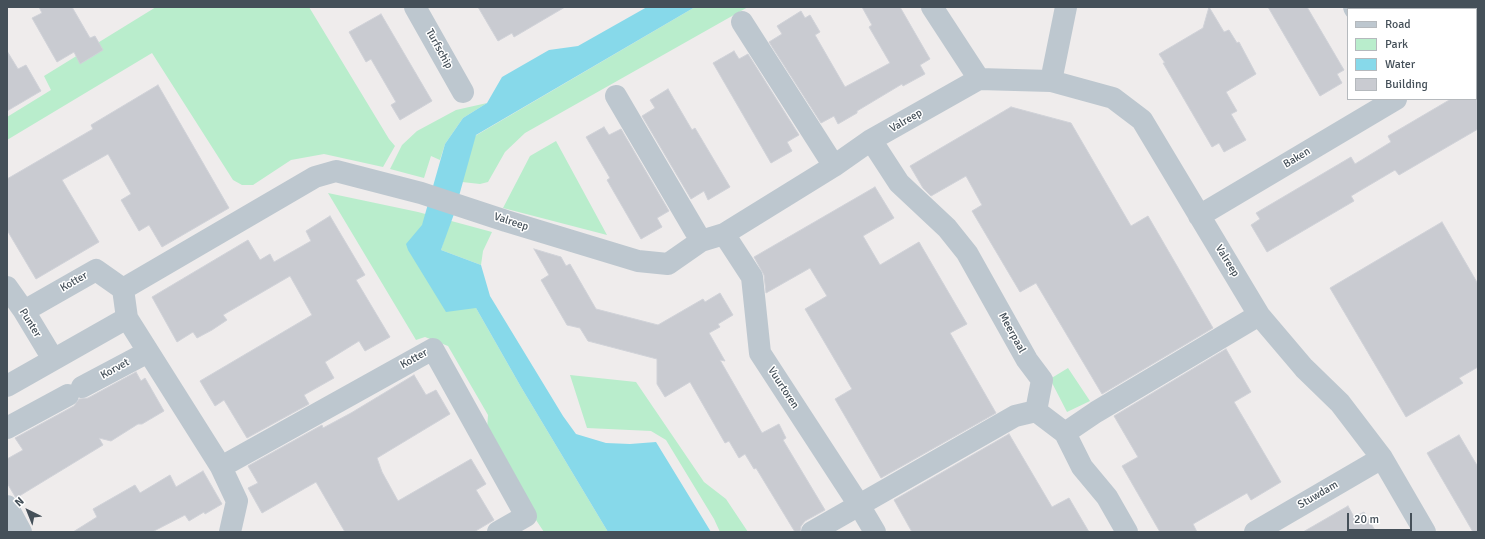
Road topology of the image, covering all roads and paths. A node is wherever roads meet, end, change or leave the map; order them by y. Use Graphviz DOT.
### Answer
graph roads {
  1 [pos="415,7"];
  2 [pos="932,7"];
  3 [pos="1066,7"];
  4 [pos="742,22"];
  5 [pos="979,79"];
  6 [pos="1051,81"];
  7 [pos="463,92"];
  8 [pos="616,96"];
  9 [pos="1394,100"];
  10 [pos="871,140"];
  11 [pos="834,166"];
  12 [pos="1199,216"];
  13 [pos="724,234"];
  14 [pos="701,241"];
  15 [pos="7,286"];
  16 [pos="123,290"];
  17 [pos="24,311"];
  18 [pos="1260,315"];
  19 [pos="126,318"];
  20 [pos="148,352"];
  21 [pos="53,359"];
  22 [pos="7,386"];
  23 [pos="1036,411"];
  24 [pos="7,428"];
  25 [pos="1065,433"];
  26 [pos="1382,458"];
  27 [pos="221,467"];
  28 [pos="860,505"];
  29 [pos="7,506"];
  30 [pos="21,532"];
  31 [pos="230,532"];
  32 [pos="498,532"];
  33 [pos="812,532"];
  34 [pos="875,532"];
  35 [pos="1128,532"];
  36 [pos="1254,532"];
  37 [pos="1425,532"];
  1 -- 7 [label="street, Turfschip"];
  2 -- 5 [label="street"];
  3 -- 6 [label="street"];
  4 -- 11 [label="street"];
  5 -- 6 [label="street, Valreep"];
  5 -- 10 [label="street, Valreep"];
  6 -- 12 [label="street, Valreep"];
  8 -- 14 [label="street"];
  9 -- 12 [label="street, Baken"];
  10 -- 11 [label="street, Valreep"];
  10 -- 23 [label="street, Meerpaal"];
  11 -- 13 [label="street, Valreep"];
  12 -- 18 [label="street, Valreep"];
  13 -- 14 [label="street, Valreep"];
  13 -- 28 [label="street, Vuurtoren"];
  14 -- 16 [label="street, Valreep"];
  15 -- 17 [label="street, Punter"];
  16 -- 17 [label="street, Kotter"];
  16 -- 19 [label="street"];
  17 -- 21 [label="street, Punter"];
  18 -- 25 [label="street"];
  18 -- 26 [label="street, Valreep"];
  19 -- 20 [label="street"];
  19 -- 21 [label="street"];
  20 -- 24 [label="street, Korvet"];
  20 -- 27 [label="street"];
  21 -- 22 [label="street"];
  23 -- 25 [label="street"];
  23 -- 28 [label="street"];
  25 -- 35 [label="street"];
  26 -- 36 [label="street, Stuwdam"];
  26 -- 37 [label="street, Valreep"];
  27 -- 31 [label="street"];
  27 -- 32 [label="street, Kotter"];
  28 -- 33 [label="street"];
  28 -- 34 [label="street, Vuurtoren"];
  29 -- 30 [label="street"];
}
